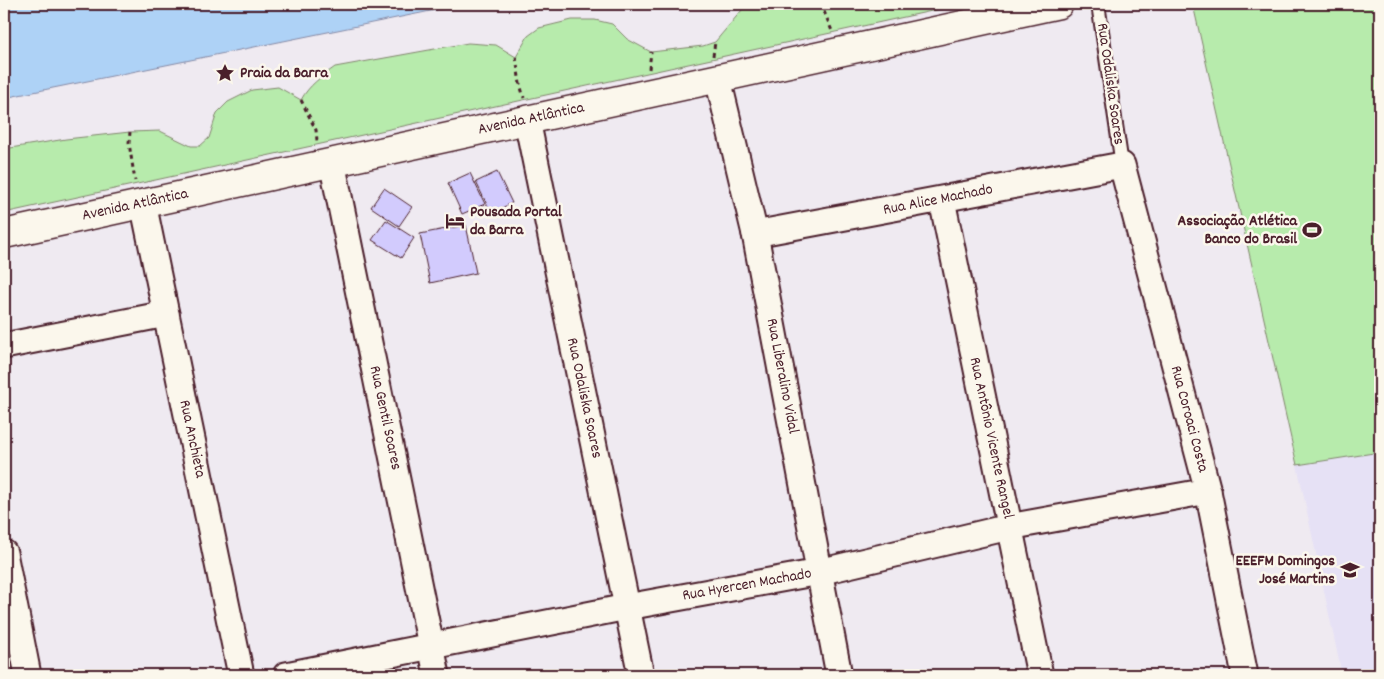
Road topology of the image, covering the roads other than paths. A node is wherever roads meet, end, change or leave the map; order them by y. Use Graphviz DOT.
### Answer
graph roads {
  1 [pos="1059,4"];
  2 [pos="1098,4"];
  3 [pos="718,79"];
  4 [pos="525,110"];
  5 [pos="325,153"];
  6 [pos="1122,165"];
  7 [pos="139,192"];
  8 [pos="942,200"];
  9 [pos="4,234"];
  10 [pos="755,234"];
  11 [pos="166,314"];
  12 [pos="4,346"];
  13 [pos="1208,490"];
  14 [pos="1009,527"];
  15 [pos="4,553"];
  16 [pos="819,572"];
  17 [pos="628,607"];
  18 [pos="431,646"];
  19 [pos="28,675"];
  20 [pos="241,675"];
  21 [pos="286,675"];
  22 [pos="437,675"];
  23 [pos="641,675"];
  24 [pos="839,675"];
  25 [pos="1040,675"];
  26 [pos="1245,675"];
  1 -- 3 [label="street, Avenida Atlântica"];
  2 -- 6 [label="lane, Rua Odaliska Soares"];
  3 -- 4 [label="street, Avenida Atlântica"];
  3 -- 10 [label="street, Rua Liberalino Vidal"];
  4 -- 5 [label="street, Avenida Atlântica"];
  4 -- 17 [label="street, Rua Odaliska Soares"];
  5 -- 7 [label="street, Avenida Atlântica"];
  5 -- 18 [label="street, Rua Gentil Soares"];
  6 -- 8 [label="street, Rua Alice Machado"];
  6 -- 13 [label="street, Rua Coroaci Costa"];
  7 -- 9 [label="street, Avenida Atlântica"];
  7 -- 11 [label="street, Rua Anchieta"];
  8 -- 10 [label="street, Rua Alice Machado"];
  8 -- 14 [label="street, Rua Antônio Vicente Rangel"];
  10 -- 16 [label="street, Rua Liberalino Vidal"];
  11 -- 12 [label="street"];
  11 -- 20 [label="street, Rua Anchieta"];
  13 -- 14 [label="street, Rua Hyercen Machado"];
  13 -- 26 [label="street, Rua Coroaci Costa"];
  14 -- 16 [label="street, Rua Hyercen Machado"];
  14 -- 25 [label="street, Rua Antônio Vicente Rangel"];
  15 -- 19 [label="street"];
  16 -- 17 [label="street, Rua Hyercen Machado"];
  16 -- 24 [label="street, Rua Liberalino Vidal"];
  17 -- 18 [label="street, Rua Hyercen Machado"];
  17 -- 23 [label="street, Rua Odaliska Soares"];
  18 -- 21 [label="street, Rua Hyercen Machado"];
  18 -- 22 [label="street, Rua Gentil Soares"];
}
